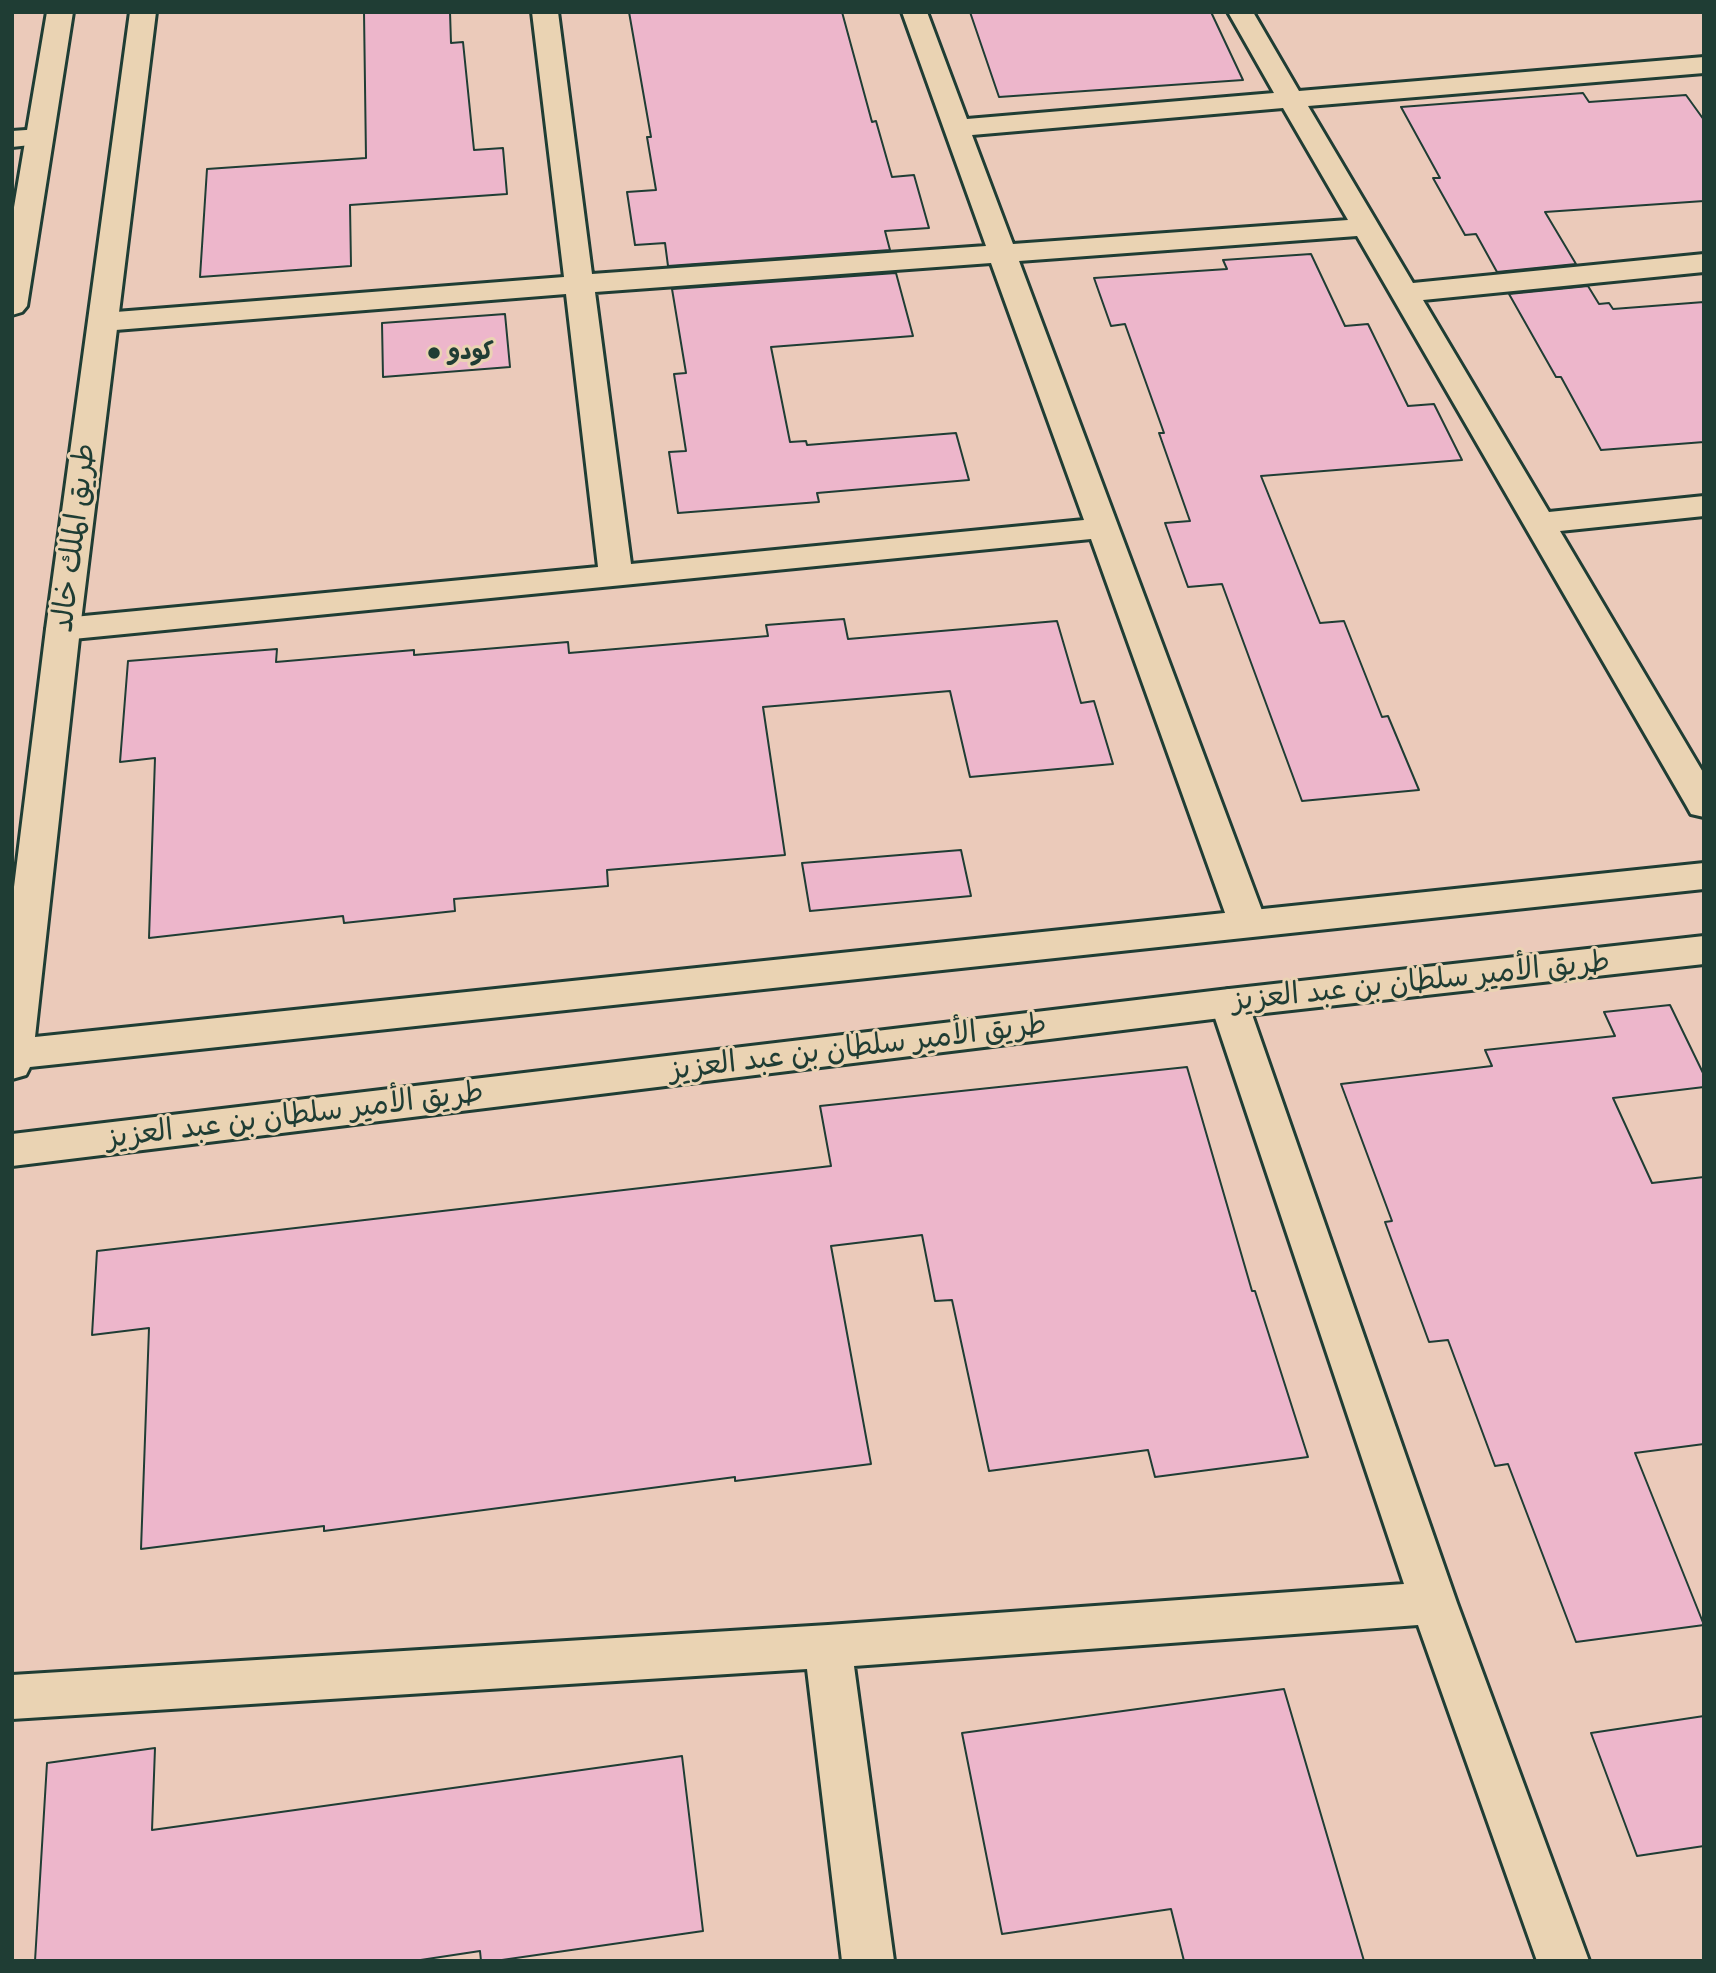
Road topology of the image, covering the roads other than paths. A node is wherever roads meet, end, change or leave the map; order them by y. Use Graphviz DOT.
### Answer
graph roads {
  1 [pos="60,12"];
  2 [pos="143,12"];
  3 [pos="545,12"];
  4 [pos="914,12"];
  5 [pos="1240,12"];
  6 [pos="1704,65"];
  7 [pos="1290,98"];
  8 [pos="957,128"];
  9 [pos="40,137"];
  10 [pos="12,139"];
  11 [pos="1366,227"];
  12 [pos="1002,255"];
  13 [pos="1704,263"];
  14 [pos="579,284"];
  15 [pos="1404,293"];
  16 [pos="12,306"];
  17 [pos="103,322"];
  18 [pos="1704,506"];
  19 [pos="1538,523"];
  20 [pos="1102,528"];
  21 [pos="616,576"];
  22 [pos="63,629"];
  23 [pos="1704,805"];
  24 [pos="1704,876"];
  25 [pos="1248,924"];
  26 [pos="1704,950"];
  27 [pos="1229,1003"];
  28 [pos="13,1054"];
  29 [pos="12,1064"];
  30 [pos="12,1150"];
  31 [pos="1434,1603"];
  32 [pos="828,1646"];
  33 [pos="12,1697"];
  34 [pos="868,1961"];
  35 [pos="1563,1961"];
  1 -- 9 [label="street"];
  2 -- 17 [label="street, طريق الملك خالد"];
  3 -- 14 [label="street"];
  4 -- 8 [label="street"];
  5 -- 7 [label="street"];
  6 -- 7 [label="street"];
  7 -- 8 [label="street"];
  7 -- 11 [label="street"];
  8 -- 12 [label="street"];
  9 -- 10 [label="street"];
  9 -- 16 [label="street"];
  11 -- 12 [label="street"];
  11 -- 15 [label="street"];
  12 -- 14 [label="street"];
  12 -- 20 [label="street"];
  13 -- 15 [label="street"];
  14 -- 17 [label="street"];
  14 -- 21 [label="street"];
  15 -- 19 [label="street"];
  17 -- 22 [label="street, طريق الملك خالد"];
  18 -- 19 [label="street"];
  19 -- 23 [label="street"];
  20 -- 21 [label="street"];
  20 -- 25 [label="street"];
  21 -- 22 [label="street"];
  22 -- 28 [label="street, طريق الملك خالد"];
  24 -- 25 [label="street"];
  25 -- 28 [label="street"];
  26 -- 27 [label="street, طريق الأمير سلطان بن عبد العزيز"];
  27 -- 30 [label="street, طريق الأمير سلطان بن عبد العزيز"];
  27 -- 31 [label="street"];
  28 -- 29 [label="street, طريق الملك خالد"];
  31 -- 32 [label="street"];
  31 -- 35 [label="street"];
  32 -- 33 [label="street"];
  32 -- 34 [label="street"];
}
